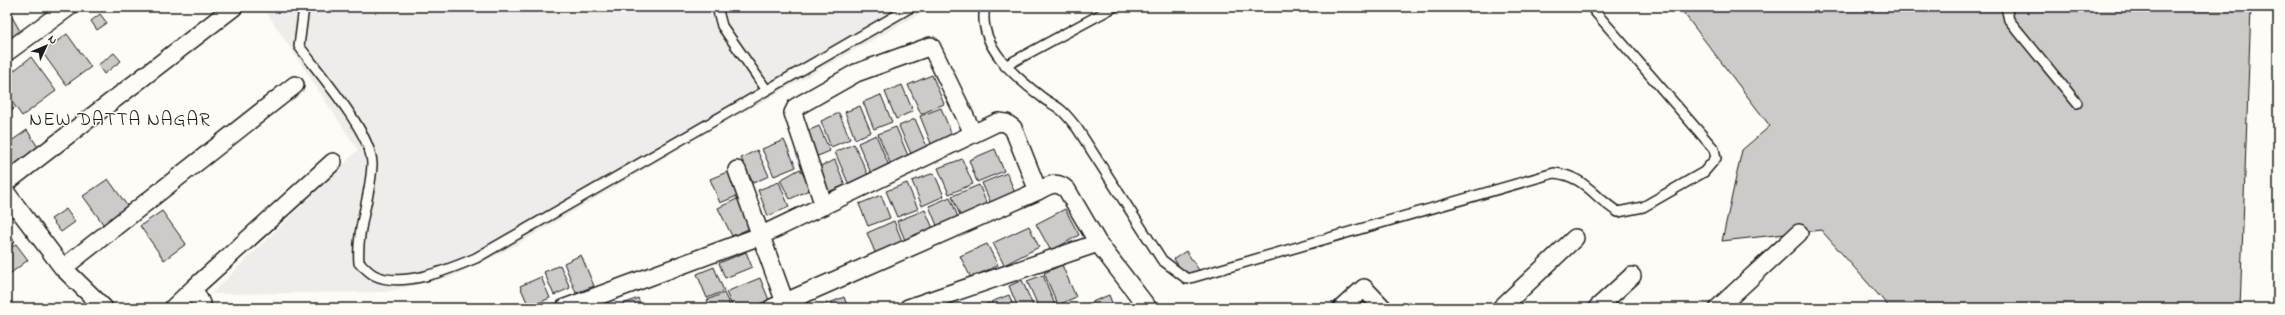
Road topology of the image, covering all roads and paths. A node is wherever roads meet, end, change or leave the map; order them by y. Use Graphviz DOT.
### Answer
graph roads {
  1 [pos="69,7"];
  2 [pos="234,7"];
  3 [pos="304,7"];
  4 [pos="717,7"];
  5 [pos="911,7"];
  6 [pos="985,7"];
  7 [pos="1114,7"];
  8 [pos="1591,7"];
  9 [pos="2006,7"];
  10 [pos="7,52"];
  11 [pos="1005,66"];
  12 [pos="295,85"];
  13 [pos="766,90"];
  14 [pos="2077,103"];
  15 [pos="973,133"];
  16 [pos="333,162"];
  17 [pos="737,170"];
  18 [pos="7,182"];
  19 [pos="1038,191"];
  20 [pos="7,194"];
  21 [pos="824,206"];
  22 [pos="1799,233"];
  23 [pos="760,236"];
  24 [pos="1575,238"];
  25 [pos="1098,243"];
  26 [pos="63,268"];
  27 [pos="1632,276"];
  28 [pos="194,288"];
  29 [pos="781,306"];
  30 [pos="104,308"];
  31 [pos="172,308"];
  32 [pos="203,308"];
  33 [pos="565,308"];
  34 [pos="908,308"];
  35 [pos="1148,308"];
  36 [pos="1342,308"];
  37 [pos="1383,308"];
  38 [pos="1501,308"];
  39 [pos="1597,308"];
  40 [pos="1718,308"];
  1 -- 10 [label="street"];
  2 -- 18 [label="street"];
  3 -- 13 [label="lane"];
  4 -- 13 [label="lane"];
  5 -- 13 [label="lane"];
  6 -- 11 [label="lane"];
  7 -- 11 [label="lane"];
  8 -- 11 [label="lane"];
  9 -- 14 [label="lane"];
  12 -- 26 [label="street"];
  15 -- 19 [label="street"];
  15 -- 21 [label="street"];
  15 -- 21 [label="street"];
  16 -- 28 [label="street"];
  17 -- 23 [label="street"];
  19 -- 25 [label="street"];
  19 -- 29 [label="street"];
  20 -- 26 [label="street"];
  21 -- 23 [label="street"];
  22 -- 40 [label="street"];
  23 -- 29 [label="street"];
  23 -- 33 [label="street"];
  24 -- 38 [label="street"];
  25 -- 34 [label="street"];
  25 -- 35 [label="street"];
  26 -- 30 [label="street"];
  27 -- 39 [label="street"];
  28 -- 31 [label="street"];
  28 -- 32 [label="street"];
  36 -- 37 [label="street"];
}
